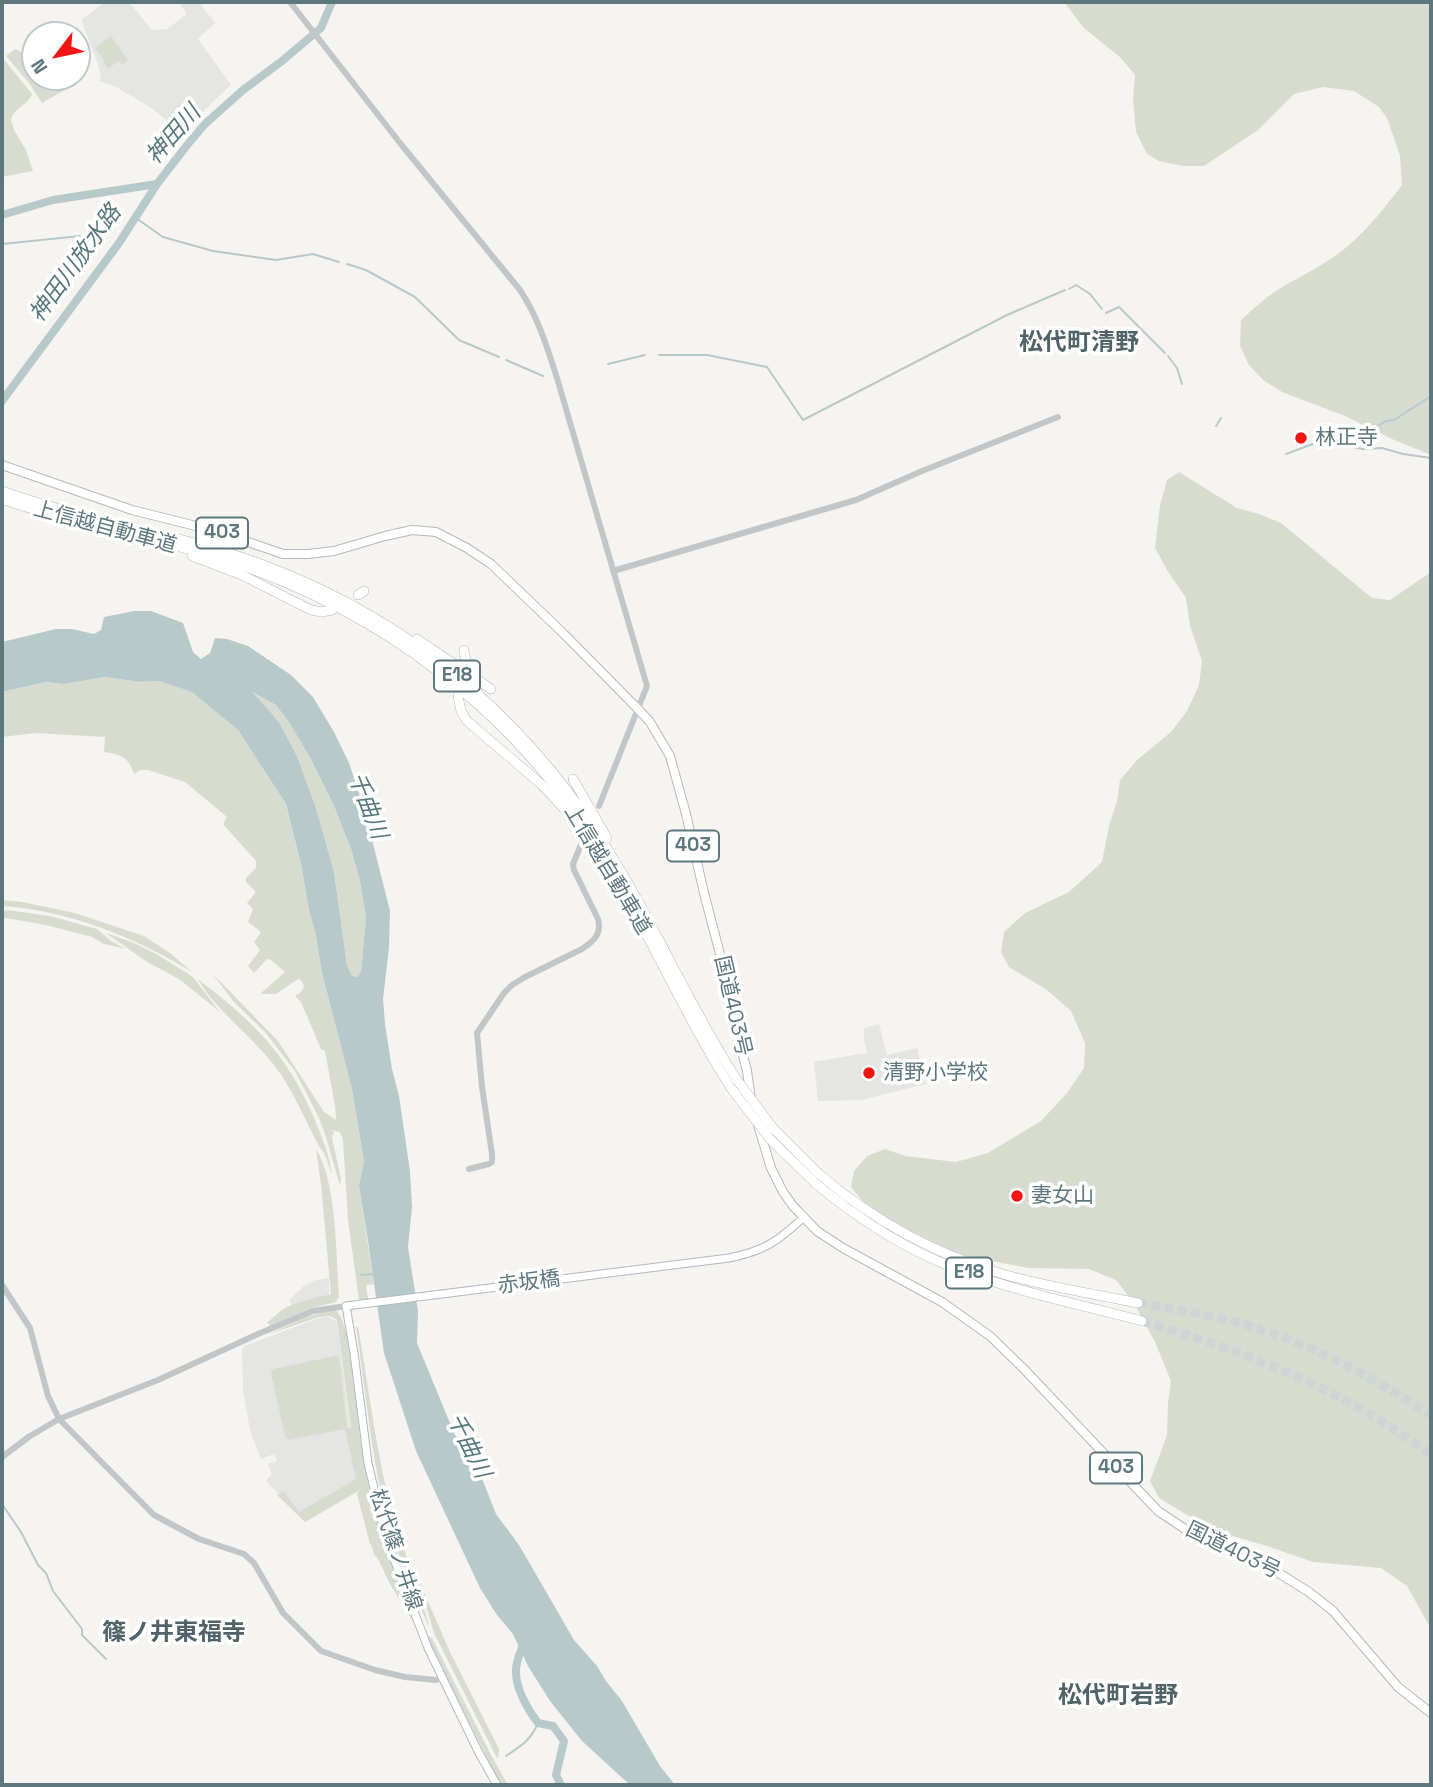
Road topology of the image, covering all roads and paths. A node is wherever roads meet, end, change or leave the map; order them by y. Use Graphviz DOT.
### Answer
graph roads {
  1 [pos="290,2"];
  2 [pos="1058,417"];
  3 [pos="2,465"];
  4 [pos="2,491"];
  5 [pos="2,499"];
  6 [pos="80,523"];
  7 [pos="613,571"];
  8 [pos="332,594"];
  9 [pos="332,610"];
  10 [pos="464,650"];
  11 [pos="466,662"];
  12 [pos="491,689"];
  13 [pos="458,696"];
  14 [pos="637,708"];
  15 [pos="573,779"];
  16 [pos="599,806"];
  17 [pos="582,842"];
  18 [pos="624,892"];
  19 [pos="659,940"];
  20 [pos="734,1084"];
  21 [pos="469,1169"];
  22 [pos="817,1178"];
  23 [pos="804,1217"];
  24 [pos="2,1285"];
  25 [pos="1138,1303"];
  26 [pos="349,1305"];
  27 [pos="1142,1321"];
  28 [pos="59,1419"];
  29 [pos="2,1457"];
  30 [pos="443,1678"];
  31 [pos="1431,1713"];
  32 [pos="497,1785"];
  1 -- 7 [label="street"];
  2 -- 7 [label="street"];
  3 -- 14 [label="highway, 国道403号 / 403"];
  4 -- 8 [label="highway, 上信越自動車道 / E18"];
  5 -- 6 [label="highway, 上信越自動車道 / E18"];
  6 -- 9 [label="highway"];
  6 -- 18 [label="highway, 上信越自動車道 / E18"];
  7 -- 14 [label="street"];
  8 -- 12 [label="highway"];
  8 -- 19 [label="highway, 上信越自動車道 / E18"];
  10 -- 11 [label="highway"];
  13 -- 18 [label="highway"];
  14 -- 16 [label="street"];
  14 -- 23 [label="highway, 国道403号 / 403"];
  15 -- 19 [label="highway"];
  17 -- 21 [label="street"];
  18 -- 20 [label="highway, 上信越自動車道 / E18"];
  19 -- 20 [label="highway, 上信越自動車道 / E18"];
  20 -- 22 [label="highway, 上信越自動車道 / E18, bridge"];
  22 -- 25 [label="highway, 上信越自動車道 / E18"];
  22 -- 27 [label="highway, 上信越自動車道 / E18"];
  23 -- 26 [label="main road, 赤坂橋"];
  23 -- 31 [label="highway, 国道403号 / 403"];
  24 -- 28 [label="street"];
  26 -- 28 [label="street"];
  26 -- 30 [label="main road, 松代篠ノ井線"];
  28 -- 29 [label="street"];
  28 -- 30 [label="street"];
  30 -- 32 [label="main road, 松代篠ノ井線"];
}
